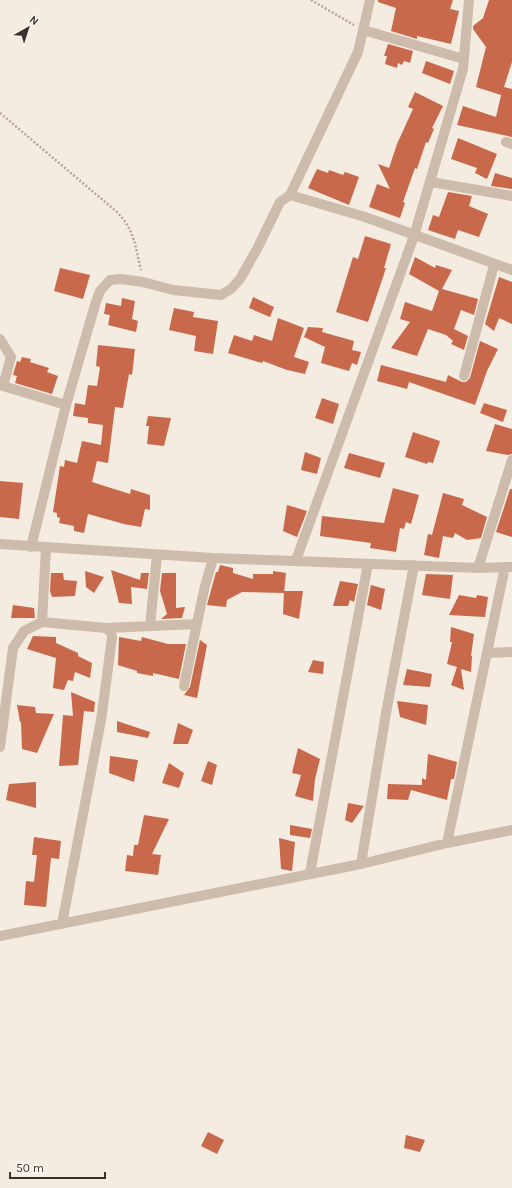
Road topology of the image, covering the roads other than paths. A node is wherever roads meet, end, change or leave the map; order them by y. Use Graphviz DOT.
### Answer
graph roads {
  1 [pos="370,0"];
  2 [pos="469,0"];
  3 [pos="363,30"];
  4 [pos="464,59"];
  5 [pos="430,182"];
  6 [pos="290,195"];
  7 [pos="512,196"];
  8 [pos="414,236"];
  9 [pos="494,264"];
  10 [pos="512,270"];
  11 [pos="0,339"];
  12 [pos="464,376"];
  13 [pos="66,405"];
  14 [pos="512,460"];
  15 [pos="0,544"];
  16 [pos="31,547"];
  17 [pos="46,548"];
  18 [pos="157,555"];
  19 [pos="213,558"];
  20 [pos="296,560"];
  21 [pos="368,564"];
  22 [pos="414,565"];
  23 [pos="508,567"];
  24 [pos="478,568"];
  25 [pos="42,622"];
  26 [pos="197,624"];
  27 [pos="150,626"];
  28 [pos="106,628"];
  29 [pos="512,652"];
  30 [pos="487,653"];
  31 [pos="184,686"];
  32 [pos="3,707"];
  33 [pos="0,747"];
  34 [pos="512,830"];
  35 [pos="447,843"];
  36 [pos="361,864"];
  37 [pos="310,873"];
  38 [pos="62,924"];
  39 [pos="0,936"];
  1 -- 3 [label="street"];
  2 -- 4 [label="street"];
  3 -- 4 [label="street"];
  3 -- 6 [label="street"];
  4 -- 5 [label="street"];
  5 -- 7 [label="street"];
  5 -- 8 [label="street"];
  6 -- 8 [label="street"];
  6 -- 13 [label="street"];
  8 -- 9 [label="street"];
  8 -- 20 [label="street"];
  9 -- 10 [label="street"];
  9 -- 12 [label="street"];
  11 -- 13 [label="street"];
  13 -- 16 [label="street"];
  14 -- 24 [label="street"];
  15 -- 16 [label="street"];
  16 -- 17 [label="street"];
  17 -- 18 [label="street"];
  17 -- 25 [label="street"];
  18 -- 19 [label="street"];
  18 -- 27 [label="street"];
  19 -- 20 [label="street"];
  19 -- 26 [label="street"];
  20 -- 21 [label="street"];
  21 -- 22 [label="street"];
  21 -- 37 [label="street"];
  22 -- 24 [label="street"];
  22 -- 36 [label="street"];
  23 -- 24 [label="street"];
  23 -- 30 [label="street"];
  25 -- 28 [label="street"];
  25 -- 32 [label="street"];
  26 -- 27 [label="street"];
  26 -- 31 [label="street"];
  27 -- 28 [label="street"];
  28 -- 38 [label="street"];
  29 -- 30 [label="street"];
  30 -- 35 [label="street"];
  32 -- 33 [label="street"];
  34 -- 35 [label="street"];
  35 -- 36 [label="street"];
  36 -- 37 [label="street"];
  37 -- 38 [label="street"];
  38 -- 39 [label="street"];
}
